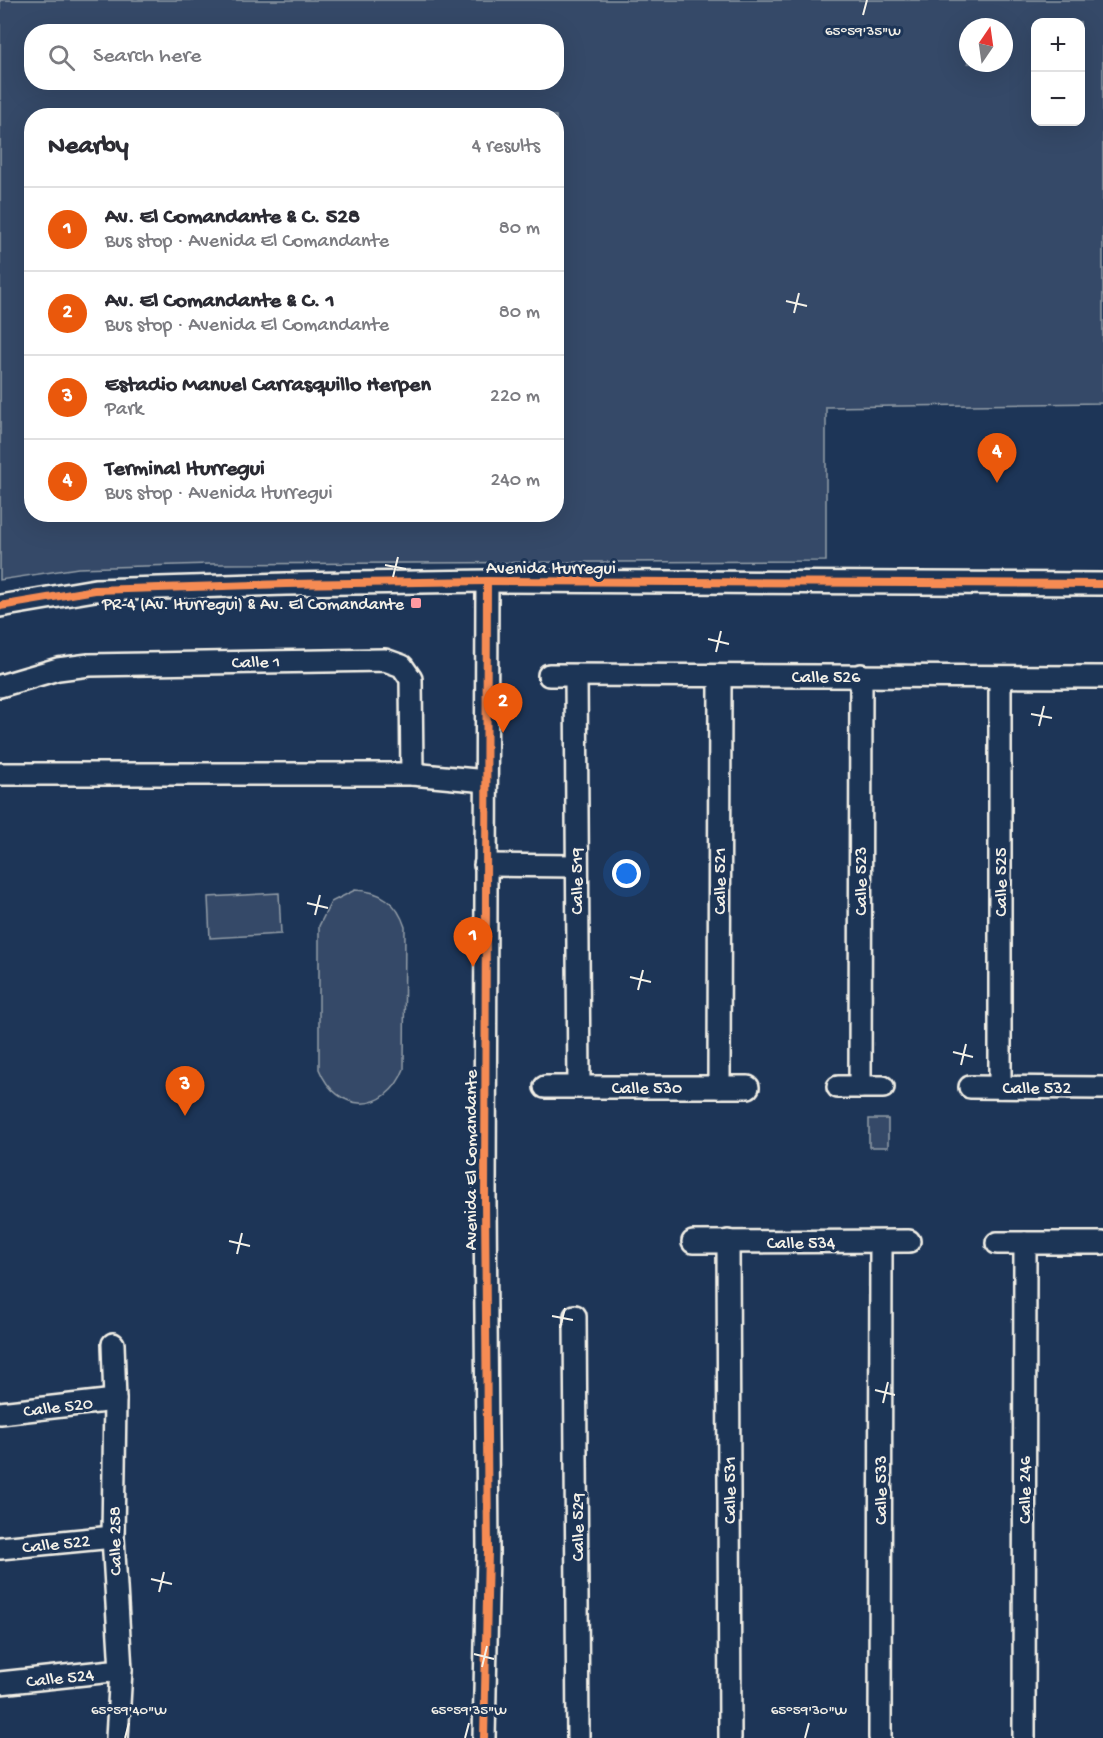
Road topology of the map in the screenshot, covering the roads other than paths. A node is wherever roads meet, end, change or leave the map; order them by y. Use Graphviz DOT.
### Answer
graph roads {
  1 [pos="487,581"];
  2 [pos="1103,584"];
  3 [pos="0,606"];
  4 [pos="549,675"];
  5 [pos="861,675"];
  6 [pos="576,676"];
  7 [pos="720,676"];
  8 [pos="1000,677"];
  9 [pos="1103,677"];
  10 [pos="0,686"];
  11 [pos="0,774"];
  12 [pos="412,774"];
  13 [pos="486,781"];
  14 [pos="485,865"];
  15 [pos="576,866"];
  16 [pos="545,1087"];
  17 [pos="579,1087"];
  18 [pos="719,1087"];
  19 [pos="748,1087"];
  20 [pos="838,1087"];
  21 [pos="860,1087"];
  22 [pos="883,1087"];
  23 [pos="970,1087"];
  24 [pos="1000,1087"];
  25 [pos="1103,1088"];
  26 [pos="909,1241"];
  27 [pos="693,1242"];
  28 [pos="728,1242"];
  29 [pos="880,1242"];
  30 [pos="1103,1242"];
  31 [pos="997,1243"];
  32 [pos="1025,1243"];
  33 [pos="575,1316"];
  34 [pos="113,1344"];
  35 [pos="115,1400"];
  36 [pos="0,1413"];
  37 [pos="113,1537"];
  38 [pos="0,1548"];
  39 [pos="121,1670"];
  40 [pos="0,1683"];
  41 [pos="117,1738"];
  42 [pos="484,1738"];
  43 [pos="578,1738"];
  44 [pos="730,1738"];
  45 [pos="880,1738"];
  46 [pos="1024,1738"];
  1 -- 2 [label="street, Avenida Iturregui"];
  1 -- 3 [label="street, Avenida Iturregui"];
  1 -- 13 [label="street, Avenida El Comandante"];
  4 -- 6 [label="street, Calle 526"];
  5 -- 7 [label="street, Calle 526"];
  5 -- 8 [label="street, Calle 526"];
  5 -- 21 [label="street, Calle 523"];
  6 -- 7 [label="street, Calle 526"];
  6 -- 15 [label="street, Calle 519"];
  7 -- 18 [label="street, Calle 521"];
  8 -- 9 [label="street, Calle 526"];
  8 -- 24 [label="street, Calle 525"];
  10 -- 12 [label="street, Calle 1"];
  11 -- 12 [label="street"];
  12 -- 13 [label="street"];
  13 -- 14 [label="street, Avenida El Comandante"];
  14 -- 15 [label="street"];
  14 -- 42 [label="street, Avenida El Comandante"];
  15 -- 17 [label="street, Calle 519"];
  16 -- 17 [label="street, Calle 530"];
  17 -- 18 [label="street, Calle 530"];
  18 -- 19 [label="street, Calle 530"];
  20 -- 21 [label="street"];
  21 -- 22 [label="street"];
  23 -- 24 [label="street, Calle 532"];
  24 -- 25 [label="street, Calle 532"];
  26 -- 29 [label="street, Calle 534"];
  27 -- 28 [label="street, Calle 534"];
  28 -- 29 [label="street, Calle 534"];
  28 -- 44 [label="street, Calle 531"];
  29 -- 45 [label="street, Calle 533"];
  30 -- 32 [label="street"];
  31 -- 32 [label="street"];
  32 -- 46 [label="street, Calle 246"];
  33 -- 43 [label="street, Calle 529"];
  34 -- 35 [label="street, Calle 258"];
  35 -- 36 [label="street, Calle 520"];
  35 -- 37 [label="street, Calle 258"];
  37 -- 38 [label="street, Calle 522"];
  37 -- 39 [label="street, Calle 258"];
  39 -- 40 [label="street, Calle 524"];
  39 -- 41 [label="street, Calle 258"];
}
